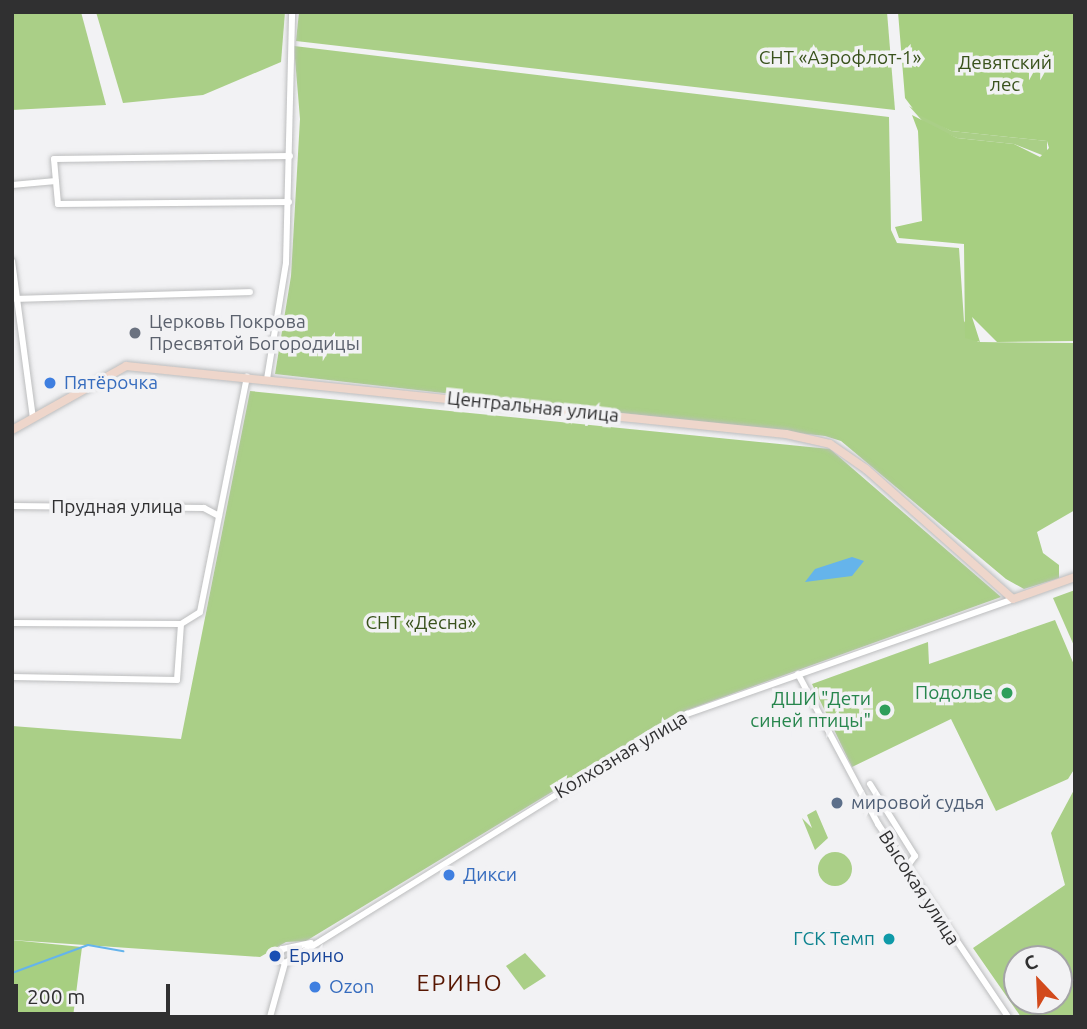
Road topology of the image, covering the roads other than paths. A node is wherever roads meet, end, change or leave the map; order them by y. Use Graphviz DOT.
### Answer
graph roads {
  1 [pos="292,12"];
  2 [pos="290,156"];
  3 [pos="56,181"];
  4 [pos="12,184"];
  5 [pos="289,202"];
  6 [pos="12,261"];
  7 [pos="250,292"];
  8 [pos="16,299"];
  9 [pos="247,377"];
  10 [pos="267,379"];
  11 [pos="33,418"];
  12 [pos="12,430"];
  13 [pos="12,506"];
  14 [pos="219,516"];
  15 [pos="1075,577"];
  16 [pos="1013,599"];
  17 [pos="12,622"];
  18 [pos="181,624"];
  19 [pos="798,674"];
  20 [pos="12,677"];
  21 [pos="870,784"];
  22 [pos="906,868"];
  23 [pos="311,943"];
  24 [pos="285,963"];
  25 [pos="270,1017"];
  26 [pos="1008,1017"];
  1 -- 2 [label="street"];
  2 -- 3 [label="street"];
  2 -- 5 [label="street"];
  3 -- 4 [label="street"];
  3 -- 5 [label="street"];
  5 -- 10 [label="street"];
  6 -- 8 [label="street"];
  7 -- 8 [label="street"];
  8 -- 11 [label="street"];
  9 -- 10 [label="street, Центральная улица"];
  9 -- 11 [label="street, Центральная улица"];
  9 -- 14 [label="street"];
  10 -- 16 [label="street, Центральная улица"];
  11 -- 12 [label="street, Центральная улица"];
  13 -- 14 [label="street, Прудная улица"];
  14 -- 18 [label="street"];
  15 -- 16 [label="street, Колхозная улица"];
  16 -- 19 [label="street, Колхозная улица"];
  17 -- 18 [label="street"];
  18 -- 20 [label="street"];
  19 -- 22 [label="street, Высокая улица"];
  19 -- 23 [label="street, Колхозная улица"];
  21 -- 22 [label="street"];
  22 -- 26 [label="street, Высокая улица"];
  23 -- 24 [label="street, Колхозная улица"];
  23 -- 24 [label="street, Колхозная улица"];
  24 -- 25 [label="street"];
}
